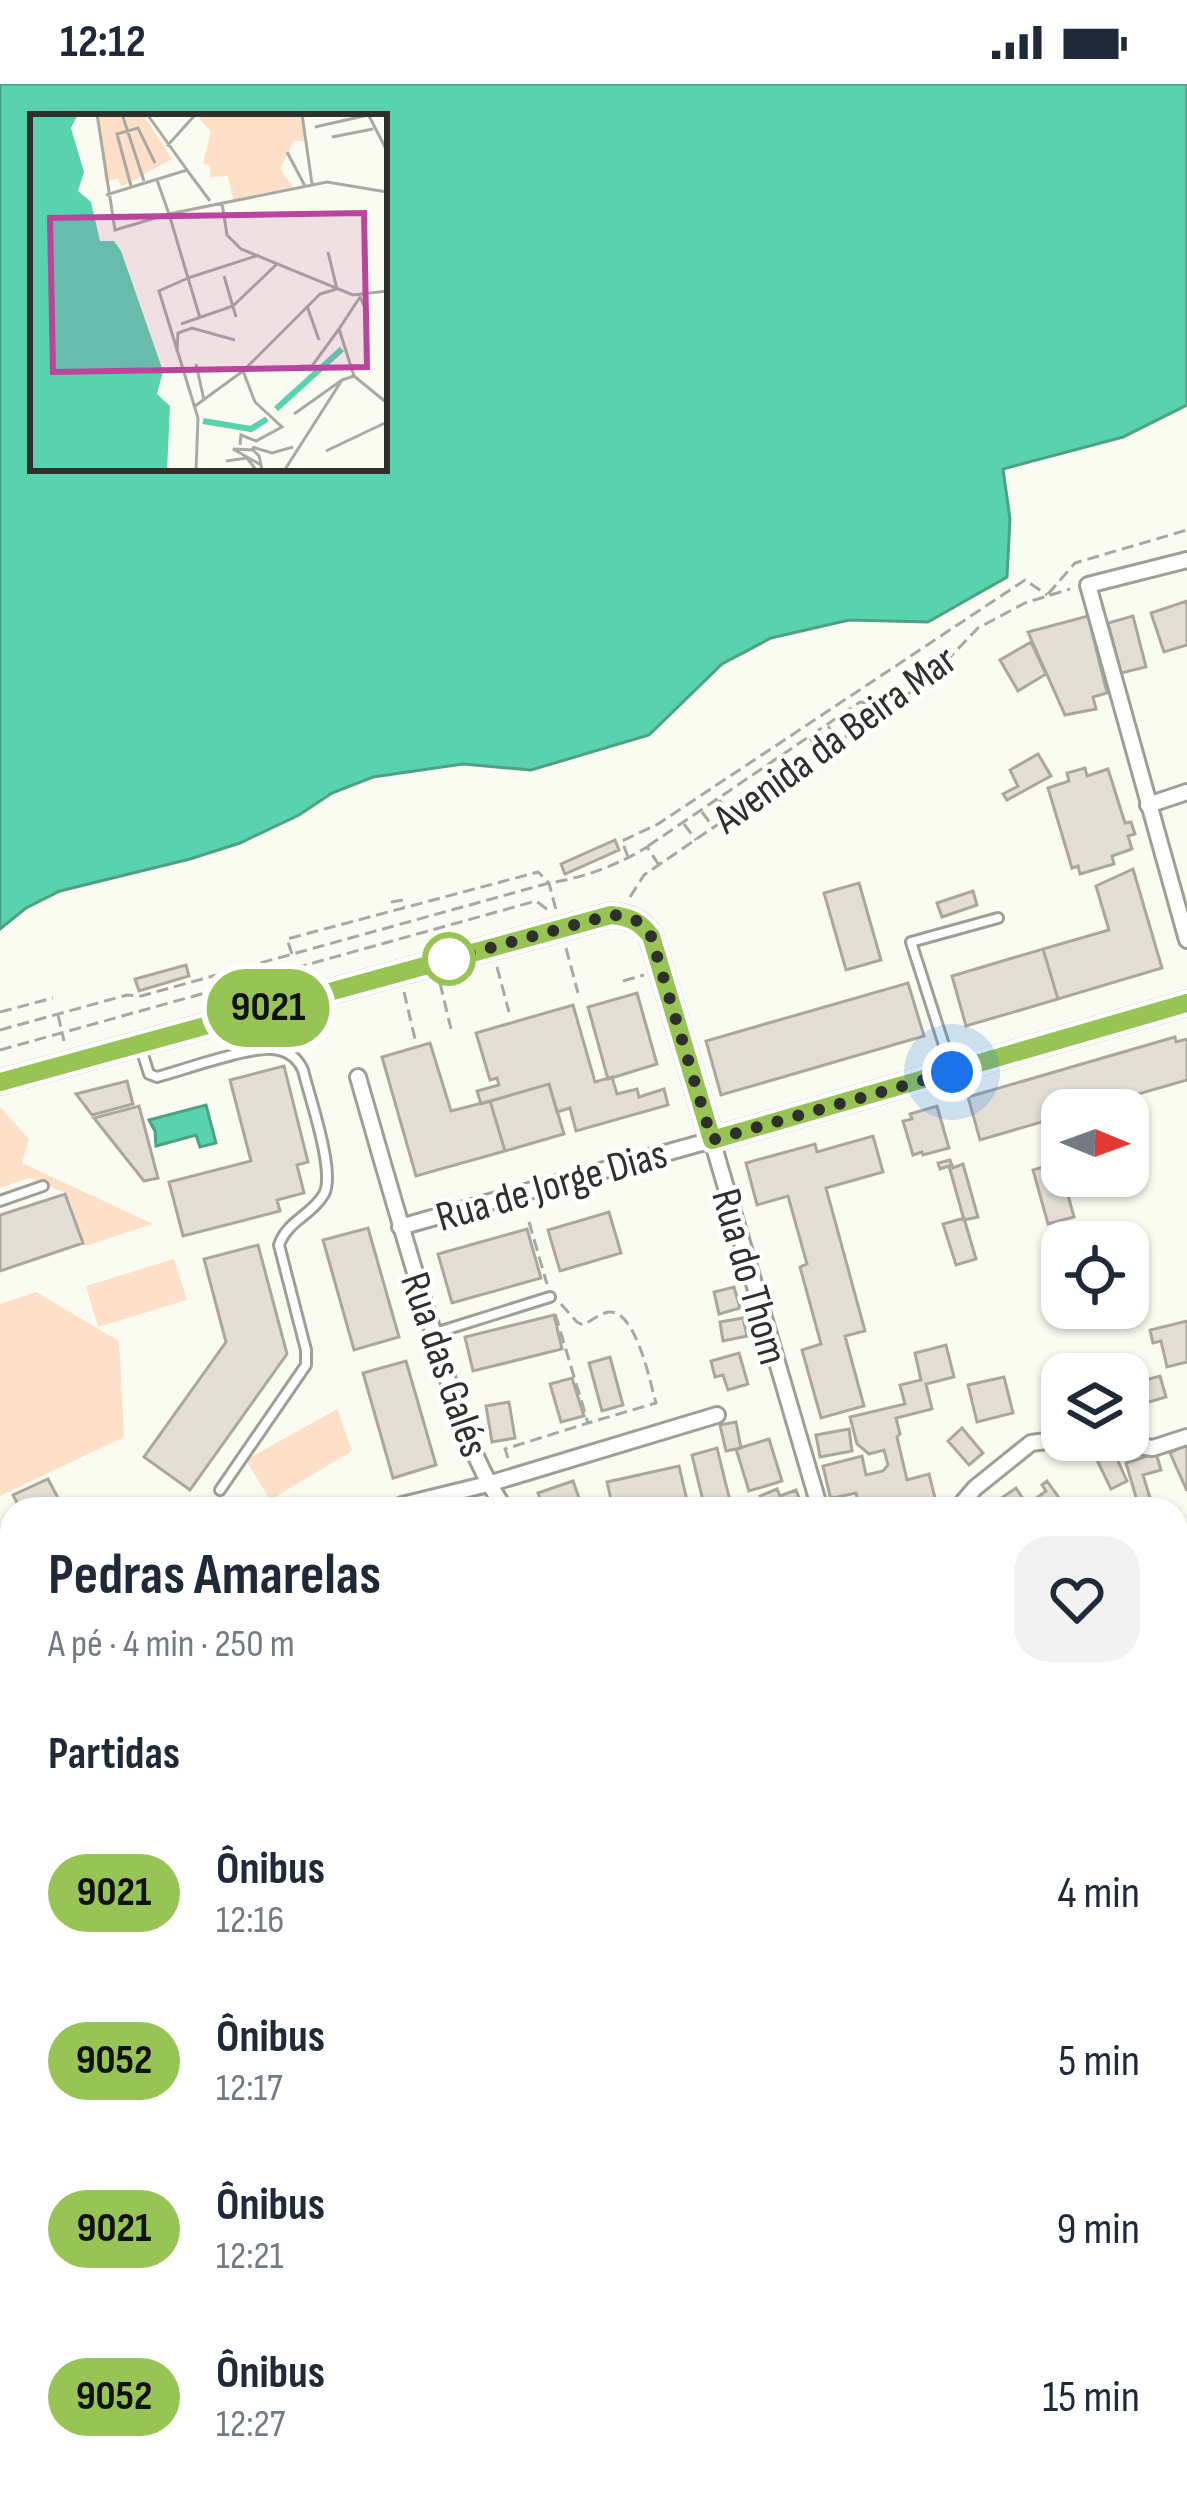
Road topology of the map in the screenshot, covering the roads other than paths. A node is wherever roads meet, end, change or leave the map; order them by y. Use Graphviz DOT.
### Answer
graph roads {
  1 [pos="1187,560"];
  2 [pos="1187,792"];
  3 [pos="1148,805"];
  4 [pos="998,918"];
  5 [pos="1187,940"];
  6 [pos="1187,1003"];
  7 [pos="140,1044"];
  8 [pos="952,1072"];
  9 [pos="358,1077"];
  10 [pos="0,1082"];
  11 [pos="712,1140"];
  12 [pos="44,1186"];
  13 [pos="0,1201"];
  14 [pos="400,1226"];
  15 [pos="550,1297"];
  16 [pos="434,1333"];
  17 [pos="717,1415"];
  18 [pos="1187,1437"];
  19 [pos="1041,1442"];
  20 [pos="1149,1447"];
  21 [pos="488,1484"];
  22 [pos="220,1490"];
  23 [pos="435,1497"];
  24 [pos="497,1497"];
  25 [pos="816,1497"];
  26 [pos="967,1497"];
  1 -- 3 [label="street"];
  2 -- 3 [label="street"];
  3 -- 5 [label="street"];
  4 -- 8 [label="lane"];
  6 -- 8 [label="main road, Rua de Jorge Dias"];
  7 -- 10 [label="main road"];
  7 -- 11 [label="main road, Rua do Thom"];
  7 -- 22 [label="lane"];
  8 -- 11 [label="main road, Rua de Jorge Dias"];
  9 -- 14 [label="street, Rua das Galés"];
  11 -- 14 [label="street, Rua de Jorge Dias"];
  11 -- 25 [label="street, Rua do Thom"];
  12 -- 13 [label="lane"];
  14 -- 16 [label="street, Rua das Galés"];
  15 -- 16 [label="lane"];
  16 -- 21 [label="street, Rua das Galés"];
  17 -- 21 [label="street"];
  18 -- 20 [label="street"];
  19 -- 26 [label="street"];
  21 -- 23 [label="street"];
  21 -- 24 [label="street, Rua das Galés"];
}
